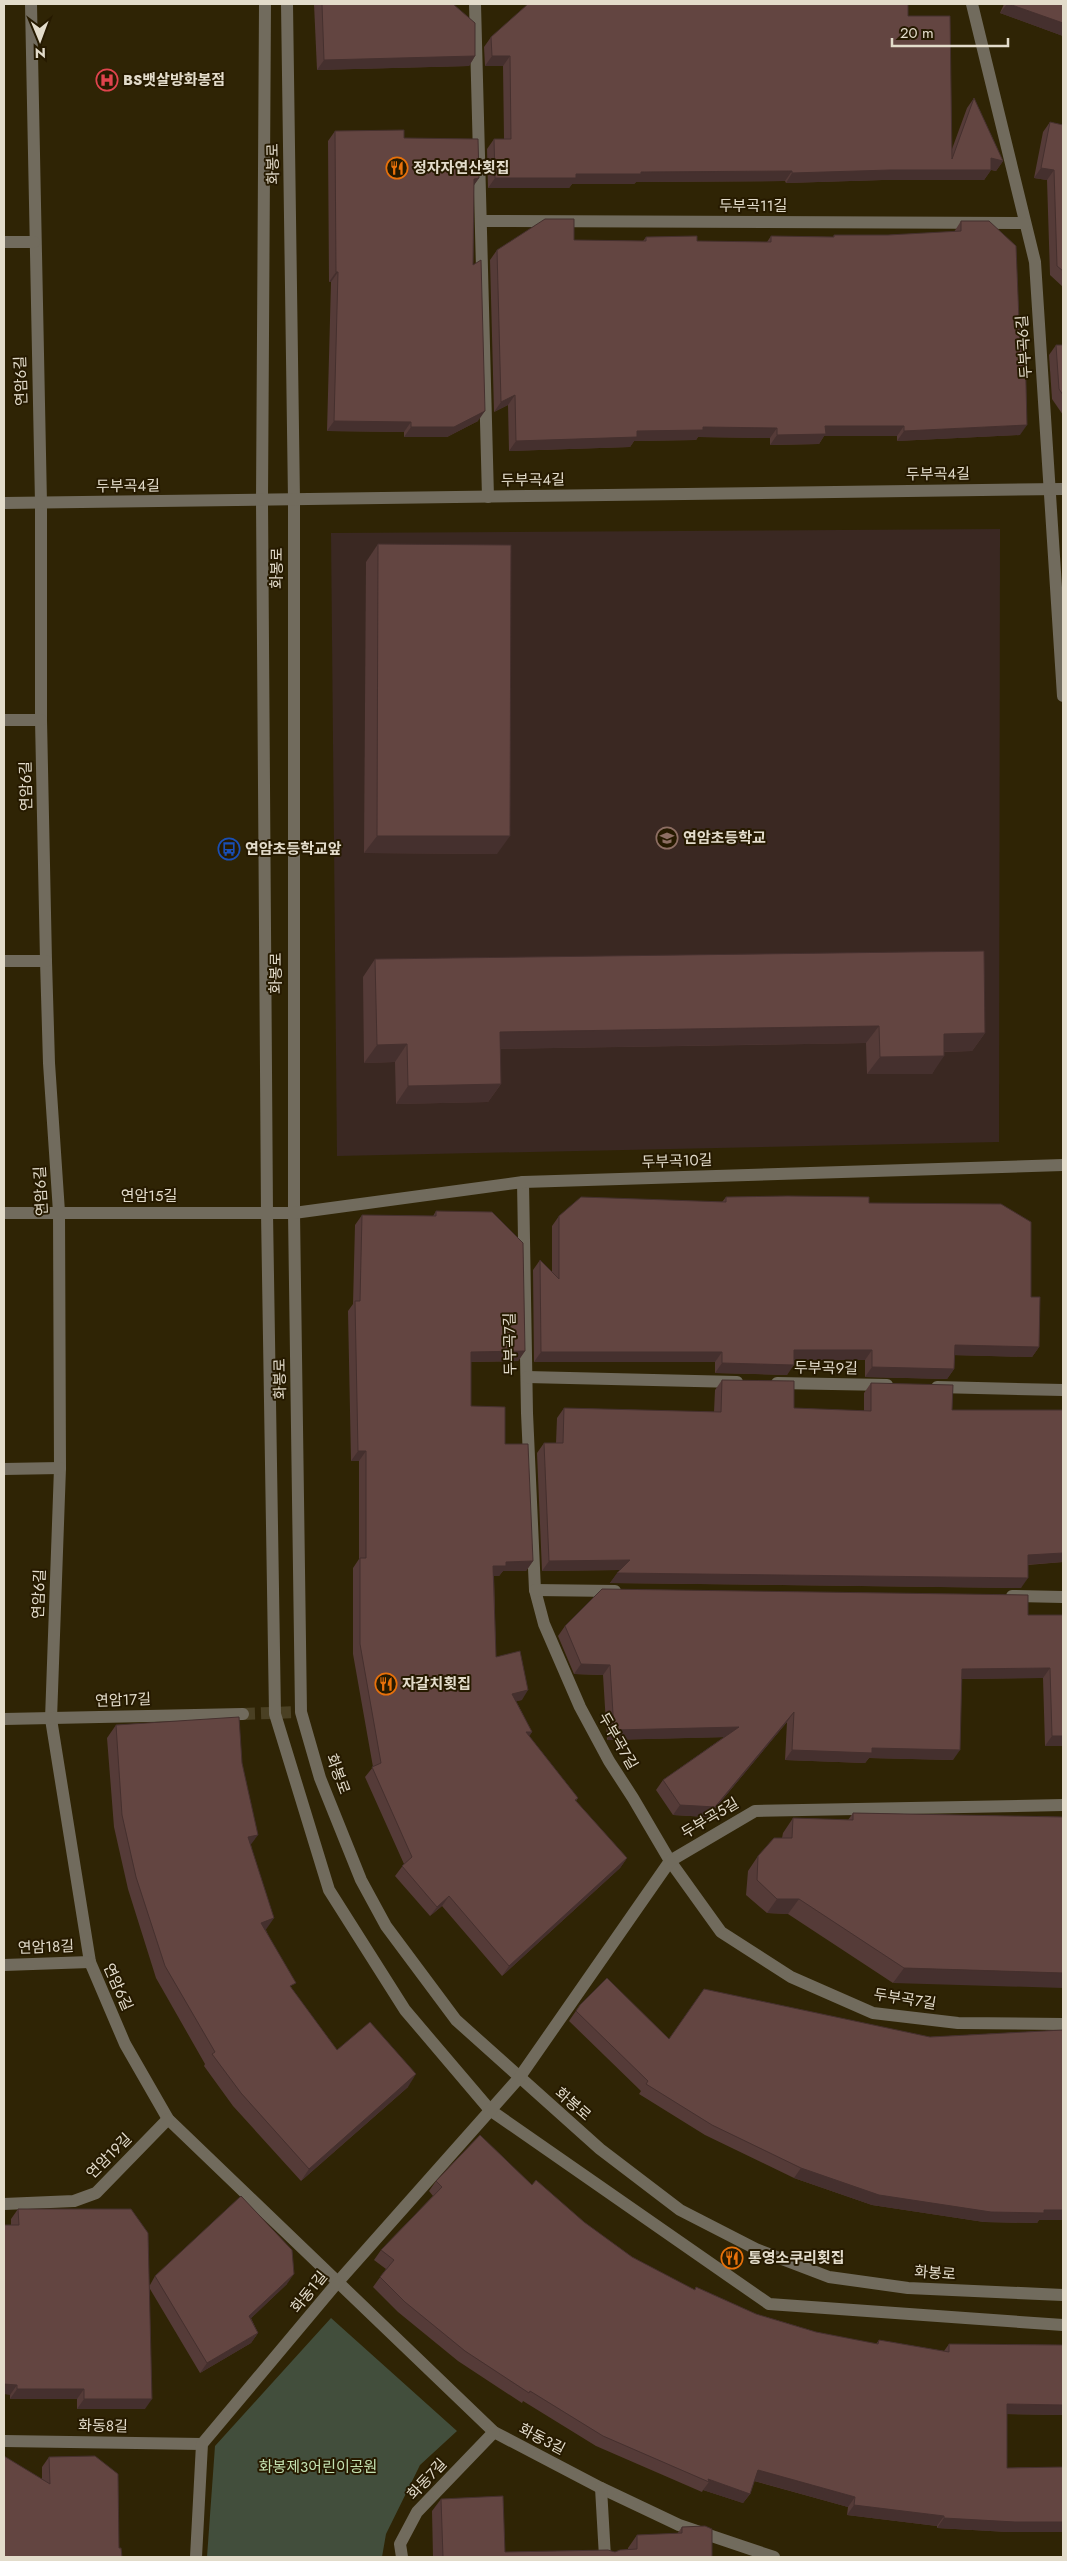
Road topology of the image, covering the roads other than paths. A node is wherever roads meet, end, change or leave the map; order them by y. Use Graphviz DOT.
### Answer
graph roads {
  1 [pos="30,4"];
  2 [pos="265,4"];
  3 [pos="287,4"];
  4 [pos="475,4"];
  5 [pos="972,4"];
  6 [pos="481,221"];
  7 [pos="1025,223"];
  8 [pos="4,242"];
  9 [pos="34,242"];
  10 [pos="1049,489"];
  11 [pos="1063,489"];
  12 [pos="488,497"];
  13 [pos="294,500"];
  14 [pos="262,501"];
  15 [pos="4,503"];
  16 [pos="41,504"];
  17 [pos="1063,696"];
  18 [pos="4,720"];
  19 [pos="41,720"];
  20 [pos="4,961"];
  21 [pos="46,961"];
  22 [pos="1063,1165"];
  23 [pos="522,1182"];
  24 [pos="59,1212"];
  25 [pos="4,1213"];
  26 [pos="267,1213"];
  27 [pos="294,1214"];
  28 [pos="528,1376"];
  29 [pos="746,1382"];
  30 [pos="766,1382"];
  31 [pos="904,1386"];
  32 [pos="924,1386"];
  33 [pos="1063,1390"];
  34 [pos="60,1468"];
  35 [pos="4,1469"];
  36 [pos="535,1590"];
  37 [pos="625,1591"];
  38 [pos="1003,1596"];
  39 [pos="1063,1597"];
  40 [pos="243,1714"];
  41 [pos="50,1718"];
  42 [pos="4,1719"];
  43 [pos="1063,1804"];
  44 [pos="670,1861"];
  45 [pos="90,1962"];
  46 [pos="4,1965"];
  47 [pos="1063,2024"];
  48 [pos="519,2078"];
  49 [pos="490,2110"];
  50 [pos="168,2119"];
  51 [pos="4,2204"];
  52 [pos="337,2283"];
  53 [pos="1063,2295"];
  54 [pos="1063,2325"];
  55 [pos="494,2432"];
  56 [pos="4,2440"];
  57 [pos="202,2444"];
  58 [pos="601,2488"];
  59 [pos="196,2557"];
  60 [pos="402,2557"];
  61 [pos="605,2557"];
  62 [pos="774,2557"];
  1 -- 9 [label="street, 연암6길"];
  2 -- 14 [label="street"];
  3 -- 13 [label="street, 화봉로"];
  4 -- 6 [label="street"];
  5 -- 7 [label="street, 두부곡6길"];
  6 -- 7 [label="street, 두부곡11길"];
  6 -- 12 [label="street"];
  7 -- 10 [label="street, 두부곡6길"];
  8 -- 9 [label="street"];
  9 -- 16 [label="street, 연암6길"];
  10 -- 11 [label="street, 두부곡4길"];
  10 -- 12 [label="street, 두부곡4길"];
  10 -- 17 [label="street, 두부곡6길"];
  12 -- 13 [label="street, 두부곡4길"];
  13 -- 14 [label="street, 두부곡4길"];
  13 -- 27 [label="street, 화봉로"];
  14 -- 16 [label="street, 두부곡4길"];
  14 -- 26 [label="street"];
  15 -- 16 [label="street, 두부곡4길"];
  16 -- 19 [label="street, 연암6길"];
  18 -- 19 [label="street"];
  19 -- 21 [label="street, 연암6길"];
  20 -- 21 [label="street"];
  21 -- 24 [label="street, 연암6길"];
  22 -- 23 [label="street, 두부곡10길"];
  23 -- 27 [label="street, 두부곡10길"];
  23 -- 28 [label="street, 두부곡7길"];
  24 -- 25 [label="street, 연암15길"];
  24 -- 26 [label="street, 연암15길"];
  24 -- 34 [label="street, 연암6길"];
  26 -- 27 [label="street, 연암15길"];
  26 -- 49 [label="street"];
  27 -- 48 [label="street, 화봉로"];
  28 -- 29 [label="street"];
  28 -- 36 [label="street, 두부곡7길"];
  30 -- 31 [label="street, 두부곡9길"];
  32 -- 33 [label="street"];
  34 -- 35 [label="street"];
  34 -- 41 [label="street, 연암6길"];
  36 -- 37 [label="street"];
  36 -- 44 [label="street, 두부곡7길"];
  38 -- 39 [label="street"];
  40 -- 41 [label="street, 연암17길"];
  41 -- 42 [label="street, 연암17길"];
  41 -- 45 [label="street, 연암6길"];
  43 -- 44 [label="street, 두부곡5길"];
  44 -- 47 [label="street, 두부곡7길"];
  44 -- 48 [label="street, 두부곡5길"];
  45 -- 46 [label="street, 연암18길"];
  45 -- 50 [label="street, 연암6길"];
  48 -- 49 [label="street, 화동1길"];
  48 -- 53 [label="street, 화봉로"];
  49 -- 52 [label="street, 화동1길"];
  49 -- 54 [label="street"];
  50 -- 51 [label="street, 연암19길"];
  50 -- 52 [label="street, 연암6길"];
  52 -- 55 [label="street, 화동3길"];
  52 -- 57 [label="street, 화동1길"];
  55 -- 58 [label="street, 화동3길"];
  55 -- 60 [label="street, 화동7길"];
  56 -- 57 [label="street, 화동8길"];
  57 -- 59 [label="street"];
  58 -- 61 [label="street"];
  58 -- 62 [label="street, 화동3길"];
}
